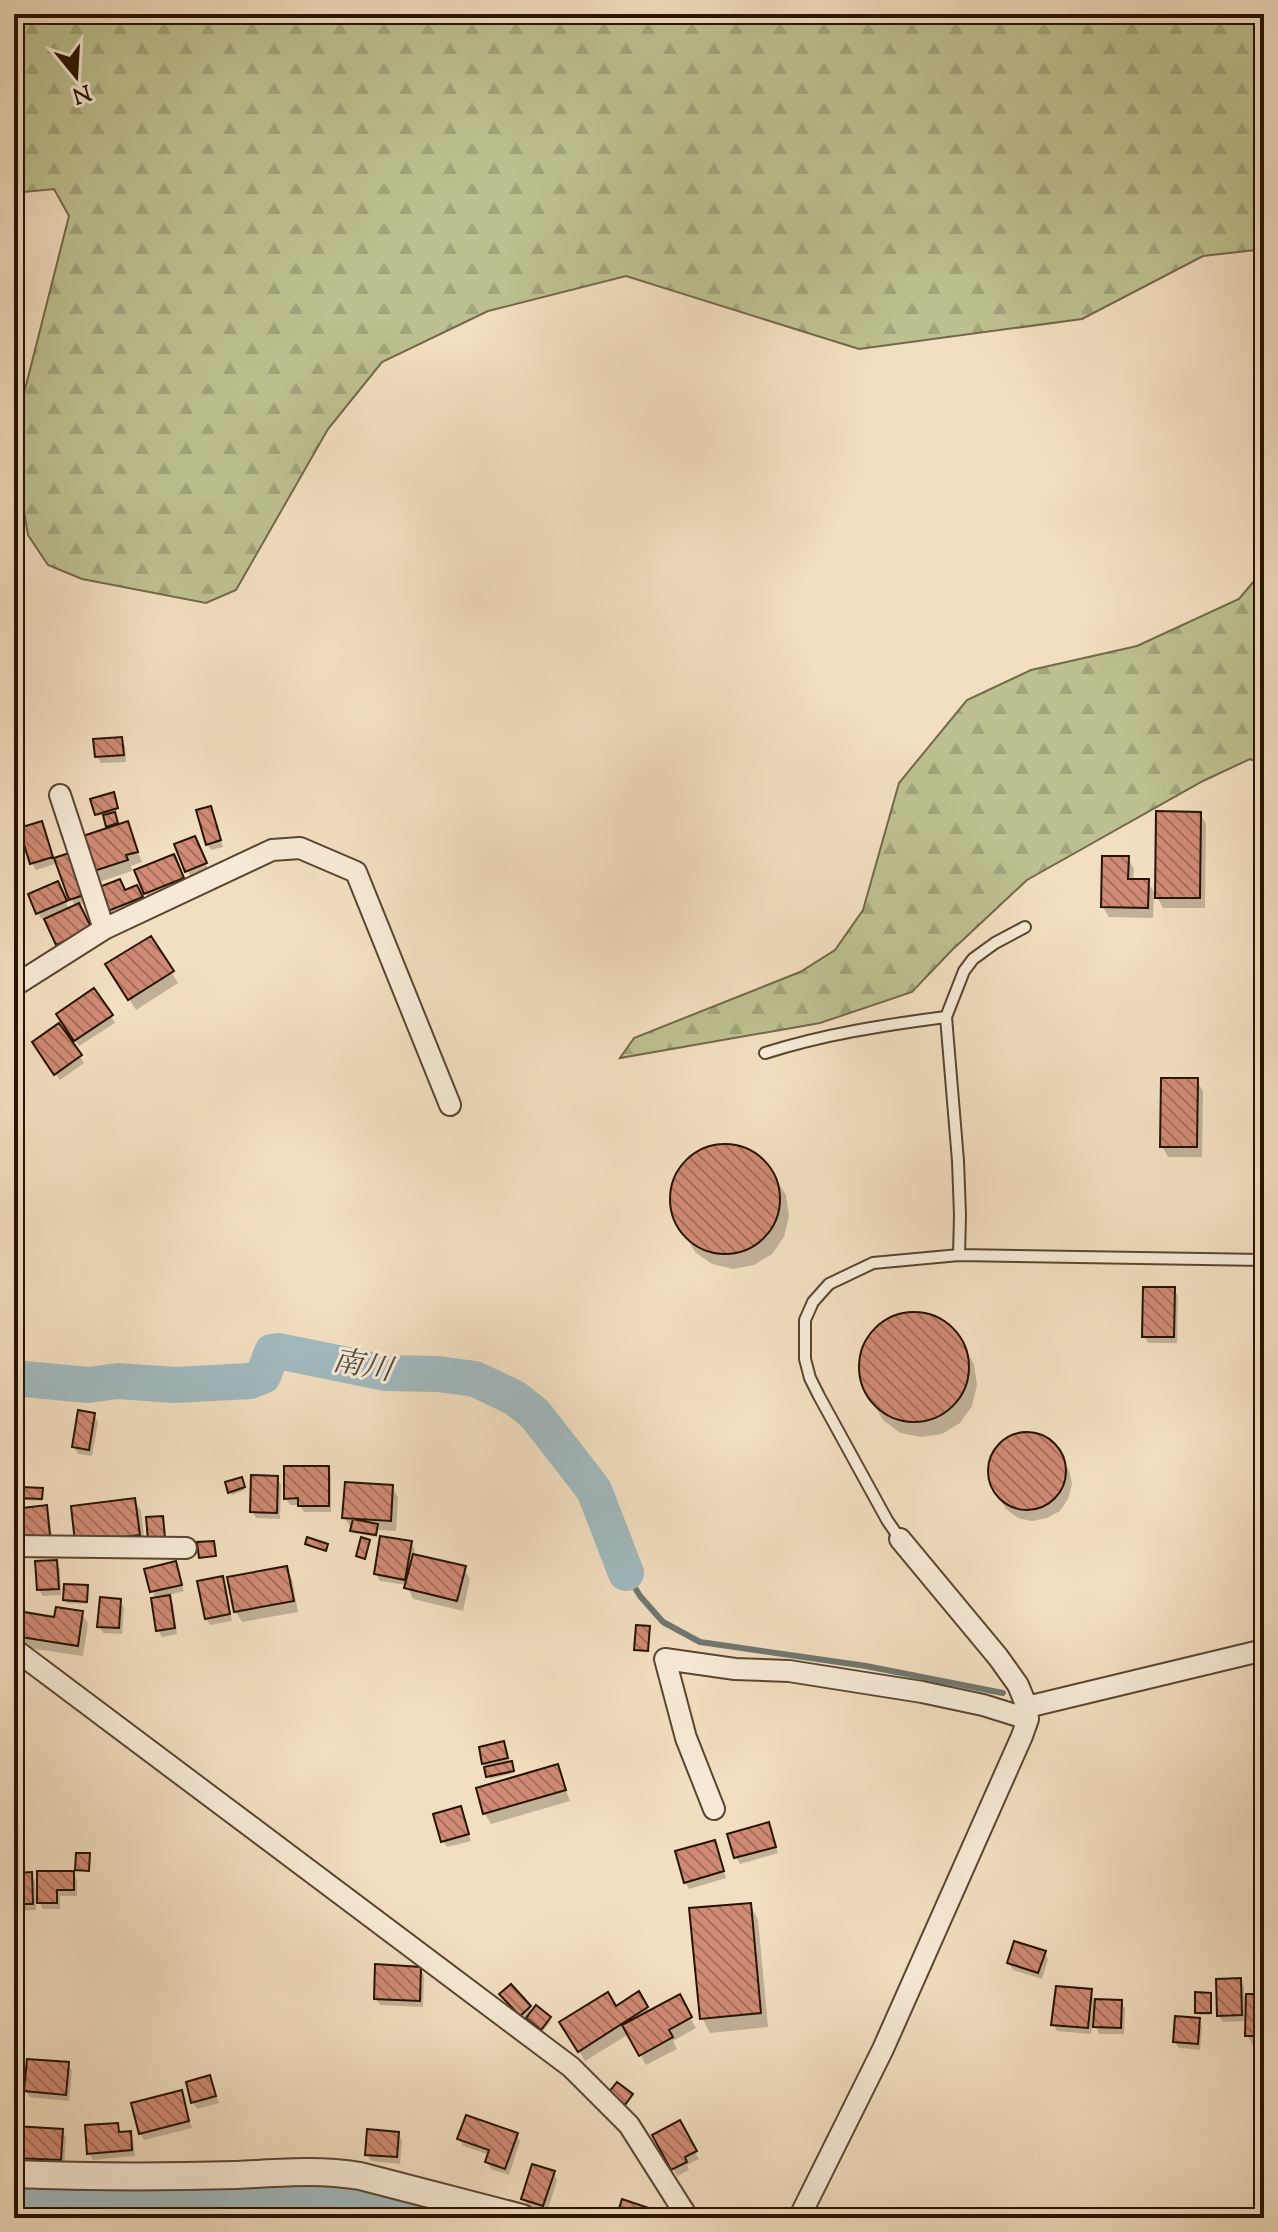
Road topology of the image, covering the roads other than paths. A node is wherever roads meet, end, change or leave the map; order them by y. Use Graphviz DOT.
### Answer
graph roads {
  1 [pos="60,795"];
  2 [pos="1025,927"];
  3 [pos="104,929"];
  4 [pos="14,986"];
  5 [pos="946,1017"];
  6 [pos="765,1053"];
  7 [pos="450,1105"];
  8 [pos="959,1255"];
  9 [pos="1264,1260"];
  10 [pos="900,1539"];
  11 [pos="14,1546"];
  12 [pos="186,1548"];
  13 [pos="14,1649"];
  14 [pos="1264,1650"];
  15 [pos="1027,1713"];
  16 [pos="714,1809"];
  17 [pos="14,2174"];
  18 [pos="522,2218"];
  19 [pos="688,2218"];
  20 [pos="799,2218"];
  1 -- 3 [label="street"];
  2 -- 5 [label="lane"];
  3 -- 4 [label="street"];
  3 -- 7 [label="street"];
  5 -- 6 [label="lane"];
  5 -- 8 [label="lane"];
  8 -- 9 [label="lane"];
  8 -- 10 [label="lane"];
  10 -- 15 [label="street"];
  11 -- 12 [label="street"];
  13 -- 19 [label="street"];
  14 -- 15 [label="street"];
  15 -- 16 [label="street"];
  15 -- 20 [label="street"];
  17 -- 18 [label="street"];
}
